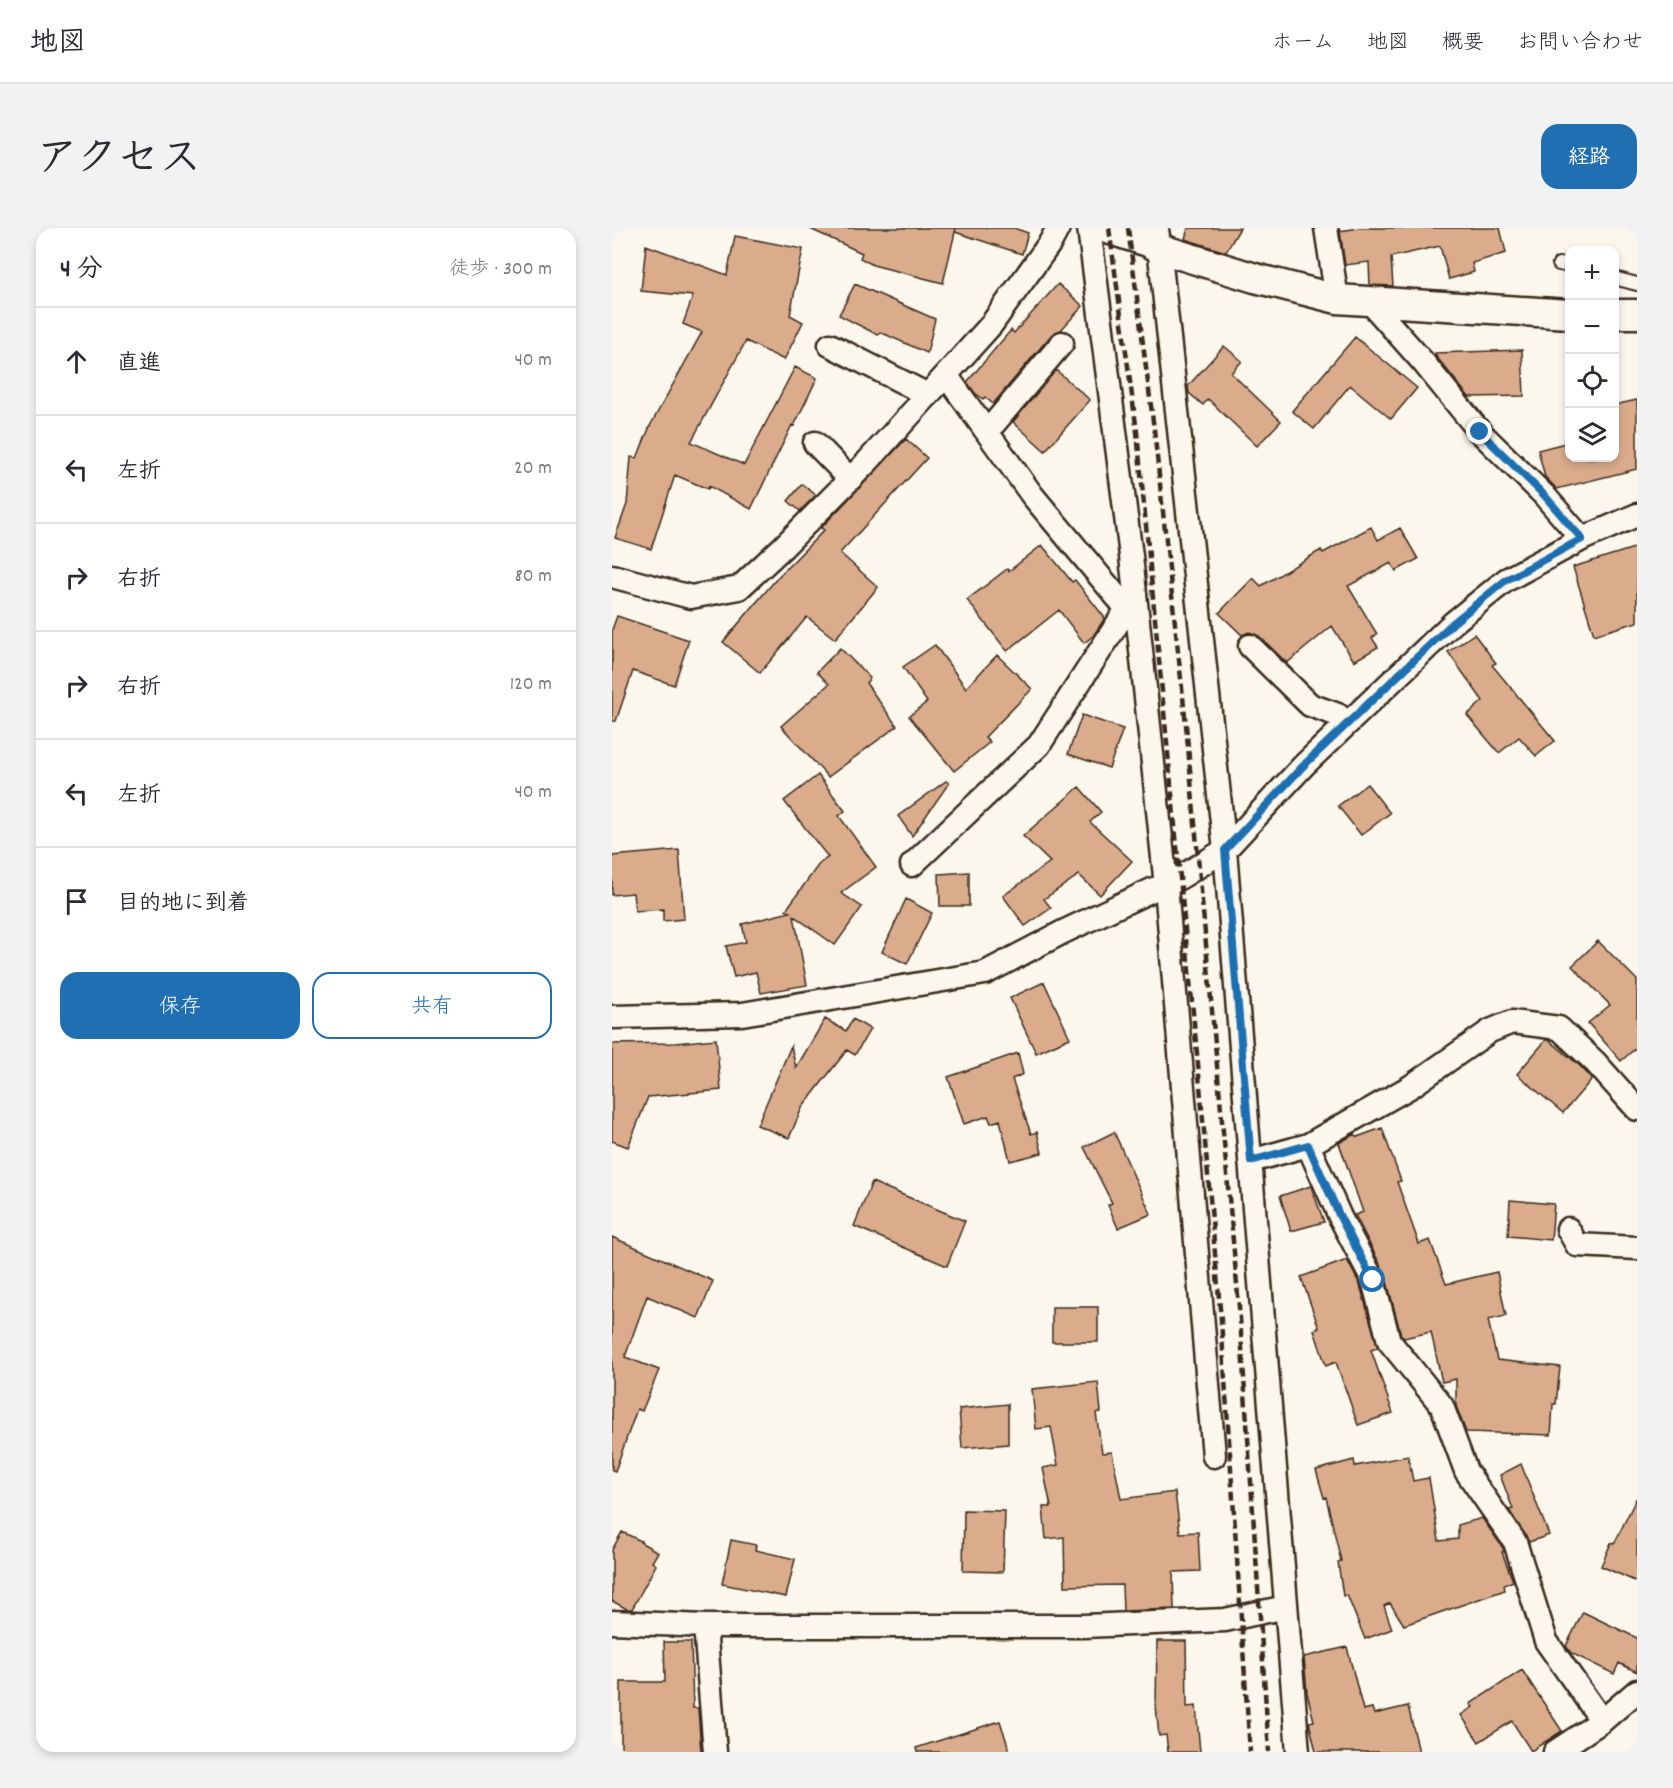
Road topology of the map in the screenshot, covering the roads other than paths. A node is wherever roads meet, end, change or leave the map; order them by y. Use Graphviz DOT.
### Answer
graph roads {
  1 [pos="1058,228"];
  2 [pos="1089,228"];
  3 [pos="1104,228"];
  4 [pos="1326,228"];
  5 [pos="1159,239"];
  6 [pos="1619,279"];
  7 [pos="1637,284"];
  8 [pos="1337,299"];
  9 [pos="1369,301"];
  10 [pos="1565,314"];
  11 [pos="1619,314"];
  12 [pos="1637,314"];
  13 [pos="1062,343"];
  14 [pos="830,345"];
  15 [pos="946,375"];
  16 [pos="928,395"];
  17 [pos="987,432"];
  18 [pos="815,443"];
  19 [pos="850,479"];
  20 [pos="1637,515"];
  21 [pos="1582,539"];
  22 [pos="612,576"];
  23 [pos="1250,646"];
  24 [pos="1343,720"];
  25 [pos="1225,850"];
  26 [pos="912,865"];
  27 [pos="1166,886"];
  28 [pos="612,1017"];
  29 [pos="1637,1110"];
  30 [pos="1308,1145"];
  31 [pos="1251,1161"];
  32 [pos="1568,1229"];
  33 [pos="1637,1248"];
  34 [pos="1214,1456"];
  35 [pos="1286,1607"];
  36 [pos="612,1622"];
  37 [pos="705,1626"];
  38 [pos="1637,1691"];
  39 [pos="1602,1721"];
  40 [pos="715,1752"];
  41 [pos="1298,1752"];
  42 [pos="1555,1752"];
  1 -- 15 [label="street"];
  2 -- 27 [label="street"];
  3 -- 5 [label="street"];
  4 -- 8 [label="street"];
  5 -- 8 [label="street"];
  5 -- 25 [label="street"];
  6 -- 7 [label="lane"];
  8 -- 9 [label="street"];
  9 -- 10 [label="street"];
  9 -- 21 [label="street"];
  11 -- 12 [label="street"];
  13 -- 17 [label="street"];
  14 -- 16 [label="street"];
  15 -- 16 [label="street"];
  15 -- 17 [label="street"];
  16 -- 19 [label="street"];
  17 -- 26 [label="street"];
  18 -- 19 [label="street"];
  19 -- 22 [label="street"];
  20 -- 21 [label="street"];
  21 -- 24 [label="street"];
  23 -- 24 [label="street"];
  24 -- 25 [label="street"];
  25 -- 27 [label="street"];
  25 -- 31 [label="street"];
  27 -- 28 [label="street"];
  27 -- 34 [label="street"];
  29 -- 30 [label="street"];
  30 -- 31 [label="street"];
  30 -- 39 [label="street"];
  31 -- 35 [label="street"];
  32 -- 33 [label="street"];
  35 -- 37 [label="street"];
  35 -- 41 [label="street"];
  36 -- 37 [label="street"];
  37 -- 40 [label="street"];
  38 -- 39 [label="street"];
  39 -- 42 [label="street"];
}
